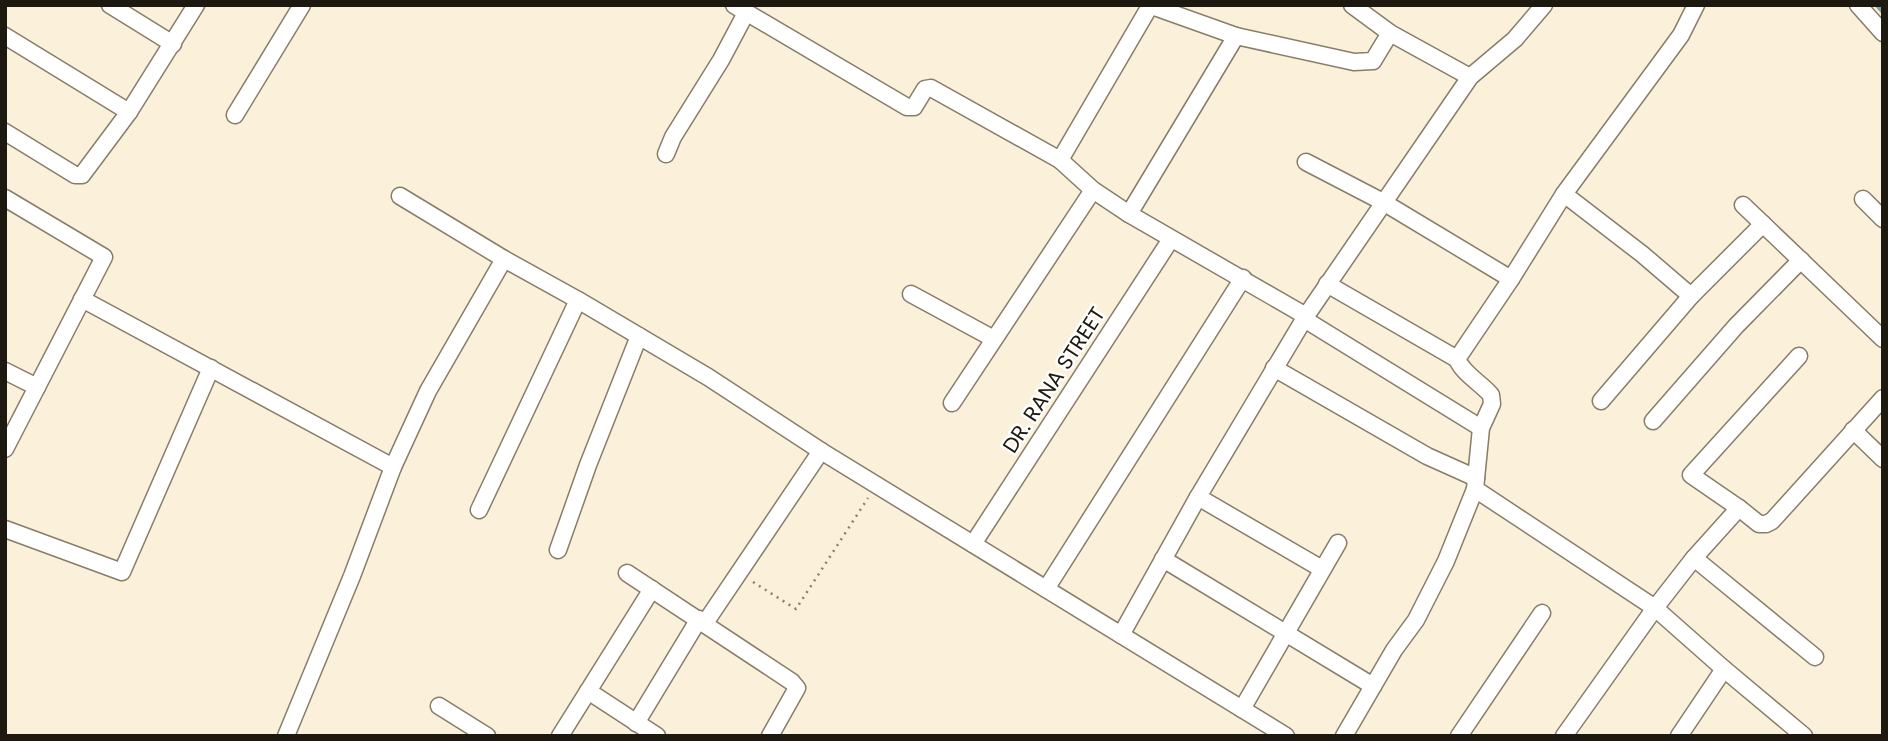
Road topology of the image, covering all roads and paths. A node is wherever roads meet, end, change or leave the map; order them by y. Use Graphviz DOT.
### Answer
graph roads {
  1 [pos="110,5"];
  2 [pos="196,5"];
  3 [pos="1352,5"];
  4 [pos="1544,5"];
  5 [pos="1696,5"];
  6 [pos="1858,5"];
  7 [pos="1150,6"];
  8 [pos="298,7"];
  9 [pos="740,9"];
  10 [pos="1390,33"];
  11 [pos="1883,33"];
  12 [pos="5,36"];
  13 [pos="1236,36"];
  14 [pos="173,44"];
  15 [pos="1469,77"];
  16 [pos="129,112"];
  17 [pos="235,115"];
  18 [pos="5,132"];
  19 [pos="666,154"];
  20 [pos="1060,160"];
  21 [pos="1307,162"];
  22 [pos="1093,190"];
  23 [pos="1564,194"];
  24 [pos="400,196"];
  25 [pos="5,198"];
  26 [pos="1863,199"];
  27 [pos="1383,202"];
  28 [pos="1743,205"];
  29 [pos="1129,214"];
  30 [pos="1883,219"];
  31 [pos="1763,225"];
  32 [pos="1171,239"];
  33 [pos="504,259"];
  34 [pos="1801,260"];
  35 [pos="1243,278"];
  36 [pos="1511,279"];
  37 [pos="1327,284"];
  38 [pos="911,294"];
  39 [pos="1690,296"];
  40 [pos="82,299"];
  41 [pos="578,300"];
  42 [pos="1305,317"];
  43 [pos="639,336"];
  44 [pos="994,339"];
  45 [pos="1883,339"];
  46 [pos="1799,356"];
  47 [pos="1457,359"];
  48 [pos="1274,368"];
  49 [pos="211,369"];
  50 [pos="5,371"];
  51 [pos="37,387"];
  52 [pos="1883,398"];
  53 [pos="1601,401"];
  54 [pos="952,403"];
  55 [pos="1653,422"];
  56 [pos="1481,428"];
  57 [pos="1853,430"];
  58 [pos="5,449"];
  59 [pos="821,450"];
  60 [pos="1883,459"];
  61 [pos="393,467"];
  62 [pos="1475,483"];
  63 [pos="877,485"];
  64 [pos="1198,497"];
  65 [pos="1739,509"];
  66 [pos="479,510"];
  67 [pos="5,529"];
  68 [pos="1338,543"];
  69 [pos="973,544"];
  70 [pos="558,550"];
  71 [pos="1694,558"];
  72 [pos="1163,559"];
  73 [pos="1322,569"];
  74 [pos="627,573"];
  75 [pos="738,573"];
  76 [pos="652,589"];
  77 [pos="1046,589"];
  78 [pos="1655,608"];
  79 [pos="1542,612"];
  80 [pos="702,621"];
  81 [pos="1286,633"];
  82 [pos="1121,635"];
  83 [pos="1815,657"];
  84 [pos="1724,669"];
  85 [pos="1373,686"];
  86 [pos="588,691"];
  87 [pos="439,706"];
  88 [pos="1242,709"];
  89 [pos="636,723"];
  90 [pos="1786,730"];
  91 [pos="286,736"];
  92 [pos="486,736"];
  93 [pos="560,736"];
  94 [pos="656,736"];
  95 [pos="770,736"];
  96 [pos="1286,736"];
  97 [pos="1344,736"];
  98 [pos="1460,736"];
  99 [pos="1564,736"];
  100 [pos="1679,736"];
  101 [pos="1804,736"];
  1 -- 14 [label="street"];
  2 -- 14 [label="street"];
  3 -- 10 [label="street"];
  4 -- 15 [label="street"];
  5 -- 23 [label="street"];
  6 -- 11 [label="street"];
  7 -- 13 [label="street"];
  7 -- 20 [label="street"];
  8 -- 17 [label="street"];
  9 -- 19 [label="street"];
  9 -- 20 [label="street"];
  10 -- 13 [label="street"];
  10 -- 15 [label="street"];
  12 -- 16 [label="street"];
  13 -- 29 [label="street"];
  14 -- 16 [label="street"];
  15 -- 27 [label="street"];
  16 -- 18 [label="street"];
  20 -- 22 [label="street"];
  21 -- 27 [label="street"];
  22 -- 29 [label="street"];
  22 -- 44 [label="street"];
  23 -- 36 [label="street"];
  23 -- 39 [label="street"];
  24 -- 33 [label="street"];
  25 -- 40 [label="street"];
  26 -- 30 [label="street"];
  27 -- 36 [label="street"];
  27 -- 37 [label="street"];
  28 -- 31 [label="street"];
  29 -- 32 [label="street"];
  31 -- 34 [label="street"];
  31 -- 39 [label="street"];
  32 -- 35 [label="street"];
  32 -- 69 [label="street, DR. RANA STREET"];
  33 -- 41 [label="street"];
  33 -- 61 [label="street"];
  34 -- 45 [label="street"];
  34 -- 55 [label="street"];
  35 -- 42 [label="street"];
  35 -- 77 [label="street"];
  36 -- 47 [label="street"];
  37 -- 42 [label="street"];
  37 -- 47 [label="street"];
  38 -- 44 [label="street"];
  39 -- 53 [label="street"];
  40 -- 49 [label="street"];
  40 -- 51 [label="street"];
  41 -- 43 [label="street"];
  41 -- 66 [label="street"];
  42 -- 48 [label="street"];
  42 -- 56 [label="street"];
  43 -- 59 [label="street"];
  43 -- 70 [label="street"];
  44 -- 54 [label="street"];
  46 -- 65 [label="street"];
  47 -- 56 [label="street"];
  48 -- 62 [label="street"];
  48 -- 64 [label="street"];
  49 -- 61 [label="street"];
  49 -- 67 [label="street"];
  50 -- 51 [label="street"];
  51 -- 58 [label="street"];
  52 -- 57 [label="street"];
  56 -- 62 [label="street"];
  57 -- 60 [label="street"];
  57 -- 65 [label="street"];
  59 -- 63 [label="street"];
  59 -- 75 [label="street"];
  61 -- 91 [label="street"];
  62 -- 78 [label="street"];
  62 -- 85 [label="street"];
  63 -- 69 [label="street"];
  63 -- 75 [label="path"];
  64 -- 72 [label="street"];
  64 -- 73 [label="street"];
  65 -- 71 [label="street"];
  68 -- 73 [label="street"];
  69 -- 77 [label="street"];
  71 -- 78 [label="street"];
  71 -- 83 [label="street"];
  72 -- 81 [label="street"];
  72 -- 82 [label="street"];
  73 -- 81 [label="street"];
  74 -- 76 [label="street"];
  75 -- 80 [label="street"];
  76 -- 80 [label="street"];
  76 -- 86 [label="street"];
  77 -- 82 [label="street"];
  78 -- 84 [label="street"];
  78 -- 99 [label="street"];
  79 -- 98 [label="street"];
  80 -- 89 [label="street"];
  80 -- 95 [label="street"];
  81 -- 85 [label="street"];
  81 -- 88 [label="street"];
  82 -- 88 [label="street"];
  84 -- 90 [label="street"];
  84 -- 100 [label="street"];
  85 -- 97 [label="street"];
  86 -- 89 [label="street"];
  86 -- 93 [label="street"];
  87 -- 92 [label="street"];
  88 -- 96 [label="street"];
  89 -- 94 [label="street"];
  90 -- 101 [label="street"];
}
